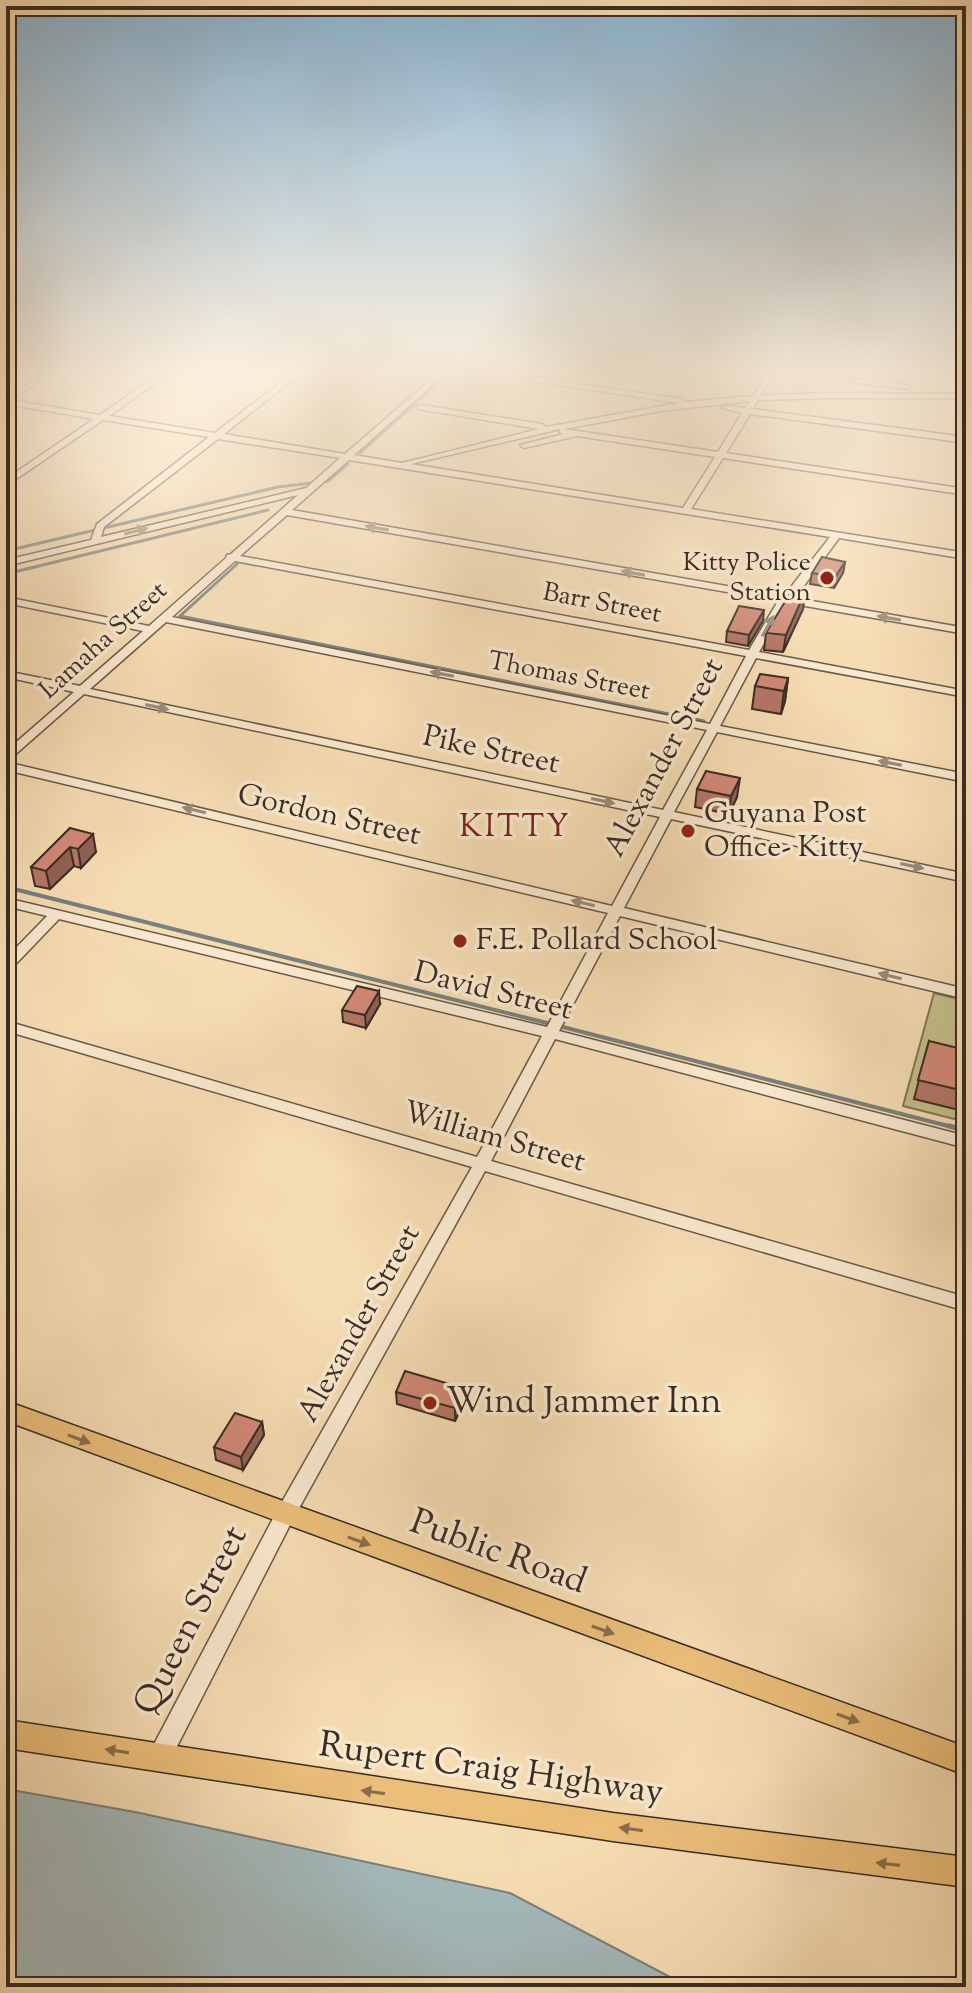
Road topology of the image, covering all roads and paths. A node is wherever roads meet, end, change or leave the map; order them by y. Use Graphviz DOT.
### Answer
graph roads {
  1 [pos="28,468"];
  2 [pos="178,468"];
  3 [pos="334,468"];
  4 [pos="422,468"];
  5 [pos="714,468"];
  6 [pos="808,468"];
  7 [pos="6,483"];
  8 [pos="309,490"];
  9 [pos="966,492"];
  10 [pos="282,494"];
  11 [pos="298,499"];
  12 [pos="686,510"];
  13 [pos="286,512"];
  14 [pos="98,534"];
  15 [pos="837,534"];
  16 [pos="966,556"];
  17 [pos="230,557"];
  18 [pos="6,563"];
  19 [pos="6,600"];
  20 [pos="786,600"];
  21 [pos="163,618"];
  22 [pos="150,629"];
  23 [pos="966,631"];
  24 [pos="752,655"];
  25 [pos="6,674"];
  26 [pos="80,691"];
  27 [pos="966,694"];
  28 [pos="713,728"];
  29 [pos="6,757"];
  30 [pos="6,766"];
  31 [pos="966,778"];
  32 [pos="667,815"];
  33 [pos="966,878"];
  34 [pos="6,902"];
  35 [pos="616,911"];
  36 [pos="56,914"];
  37 [pos="6,966"];
  38 [pos="966,994"];
  39 [pos="6,1026"];
  40 [pos="554,1027"];
  41 [pos="966,1142"];
  42 [pos="481,1164"];
  43 [pos="966,1304"];
  44 [pos="6,1411"];
  45 [pos="285,1515"];
  46 [pos="6,1734"];
  47 [pos="159,1758"];
  48 [pos="966,1761"];
  49 [pos="966,1872"];
  1 -- 7 [label="street"];
  2 -- 14 [label="street"];
  3 -- 8 [label="street, Lamaha Street"];
  4 -- 12 [label="street"];
  5 -- 12 [label="street"];
  6 -- 9 [label="street"];
  8 -- 10 [label="street"];
  8 -- 11 [label="street, Lamaha Street"];
  10 -- 11 [label="street"];
  14 -- 10 [label="street, one-way"];
  11 -- 13 [label="street, Lamaha Street"];
  12 -- 15 [label="street"];
  13 -- 17 [label="street, Lamaha Street"];
  20 -- 13 [label="street, one-way"];
  14 -- 18 [label="street"];
  15 -- 16 [label="street"];
  15 -- 20 [label="street, Alexander Street"];
  17 -- 21 [label="street, Lamaha Street"];
  17 -- 24 [label="street, Barr Street"];
  19 -- 22 [label="street"];
  23 -- 20 [label="street, one-way"];
  24 -- 20 [label="street, Alexander Street, one-way"];
  21 -- 22 [label="street, Lamaha Street"];
  28 -- 21 [label="street, Thomas Street, one-way"];
  22 -- 26 [label="street, Lamaha Street"];
  24 -- 27 [label="street, Barr Street"];
  24 -- 28 [label="street, Alexander Street"];
  25 -- 26 [label="street, Pike Street"];
  26 -- 29 [label="street, Lamaha Street"];
  26 -- 32 [label="street, Pike Street, one-way"];
  31 -- 28 [label="street, Thomas Street, one-way"];
  28 -- 32 [label="street, Alexander Street"];
  35 -- 30 [label="street, Gordon Street, one-way"];
  32 -- 33 [label="street, Pike Street, one-way"];
  32 -- 35 [label="street, Alexander Street"];
  34 -- 36 [label="street, David Street"];
  38 -- 35 [label="street, Gordon Street, one-way"];
  35 -- 40 [label="street, Alexander Street"];
  36 -- 37 [label="street"];
  36 -- 40 [label="street, David Street"];
  39 -- 42 [label="street, William Street"];
  40 -- 41 [label="street, David Street"];
  40 -- 42 [label="street, Alexander Street"];
  42 -- 43 [label="street, William Street"];
  42 -- 45 [label="street, Alexander Street"];
  44 -- 45 [label="main road, Public Road, one-way"];
  45 -- 47 [label="street, Queen Street"];
  45 -- 48 [label="main road, Public Road, one-way"];
  47 -- 46 [label="main road, Rupert Craig Highway, one-way"];
  49 -- 47 [label="main road, Rupert Craig Highway, one-way"];
}
